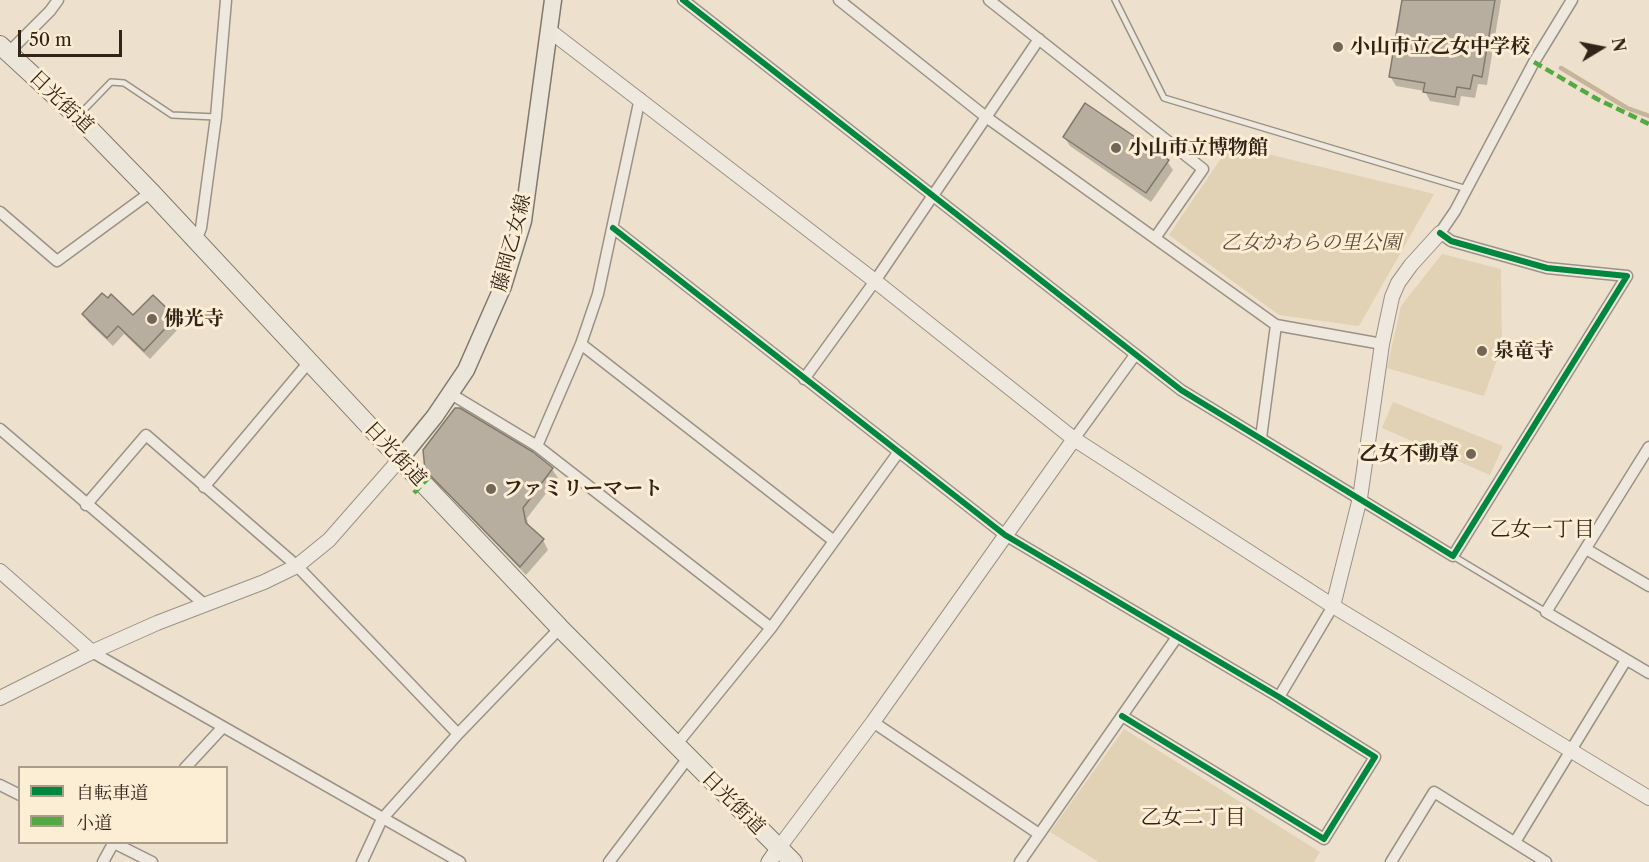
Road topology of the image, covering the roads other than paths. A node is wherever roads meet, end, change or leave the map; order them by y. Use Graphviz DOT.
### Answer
graph roads {
  1 [pos="58,0"];
  2 [pos="226,0"];
  3 [pos="553,0"];
  4 [pos="683,0"];
  5 [pos="839,0"];
  6 [pos="988,0"];
  7 [pos="1115,0"];
  8 [pos="1572,0"];
  9 [pos="550,31"];
  10 [pos="1039,39"];
  11 [pos="4,48"];
  12 [pos="640,98"];
  13 [pos="78,117"];
  14 [pos="216,117"];
  15 [pos="986,117"];
  16 [pos="1467,189"];
  17 [pos="151,192"];
  18 [pos="933,195"];
  19 [pos="0,212"];
  20 [pos="612,228"];
  21 [pos="1440,233"];
  22 [pos="1155,238"];
  23 [pos="196,240"];
  24 [pos="875,281"];
  25 [pos="1276,325"];
  26 [pos="581,344"];
  27 [pos="1382,344"];
  28 [pos="1135,355"];
  29 [pos="309,362"];
  30 [pos="804,379"];
  31 [pos="451,394"];
  32 [pos="0,429"];
  33 [pos="1261,438"];
  34 [pos="1074,439"];
  35 [pos="537,446"];
  36 [pos="1649,447"];
  37 [pos="898,453"];
  38 [pos="400,459"];
  39 [pos="204,486"];
  40 [pos="1360,498"];
  41 [pos="86,505"];
  42 [pos="1005,535"];
  43 [pos="834,541"];
  44 [pos="1586,549"];
  45 [pos="1452,556"];
  46 [pos="297,566"];
  47 [pos="0,571"];
  48 [pos="1649,586"];
  49 [pos="204,604"];
  50 [pos="1333,606"];
  51 [pos="1546,612"];
  52 [pos="560,628"];
  53 [pos="771,628"];
  54 [pos="1177,637"];
  55 [pos="92,652"];
  56 [pos="1626,660"];
  57 [pos="1649,673"];
  58 [pos="1279,697"];
  59 [pos="0,698"];
  60 [pos="1122,716"];
  61 [pos="873,722"];
  62 [pos="223,727"];
  63 [pos="458,734"];
  64 [pos="682,751"];
  65 [pos="1570,751"];
  66 [pos="187,766"];
  67 [pos="0,785"];
  68 [pos="18,794"];
  69 [pos="1649,798"];
  70 [pos="382,819"];
  71 [pos="1039,834"];
  72 [pos="1515,842"];
  73 [pos="112,844"];
  74 [pos="115,844"];
  75 [pos="773,855"];
  76 [pos="103,862"];
  77 [pos="152,862"];
  78 [pos="362,862"];
  79 [pos="460,862"];
  80 [pos="609,862"];
  81 [pos="793,862"];
  82 [pos="1020,862"];
  83 [pos="1391,862"];
  84 [pos="1546,862"];
  1 -- 11 [label="street"];
  2 -- 14 [label="street"];
  3 -- 9 [label="main road, 藤岡乙女線"];
  4 -- 18 [label="street"];
  5 -- 15 [label="street"];
  6 -- 10 [label="street"];
  7 -- 16 [label="lane"];
  8 -- 16 [label="street"];
  9 -- 12 [label="street"];
  9 -- 31 [label="main road, 藤岡乙女線"];
  10 -- 15 [label="street"];
  10 -- 22 [label="street"];
  11 -- 13 [label="highway, 日光街道"];
  12 -- 20 [label="street"];
  12 -- 24 [label="street"];
  13 -- 14 [label="lane"];
  13 -- 17 [label="highway, 日光街道"];
  14 -- 23 [label="street"];
  15 -- 18 [label="street"];
  15 -- 22 [label="street"];
  16 -- 21 [label="street"];
  17 -- 19 [label="street"];
  17 -- 23 [label="highway, 日光街道"];
  18 -- 24 [label="street"];
  18 -- 28 [label="street"];
  20 -- 26 [label="street"];
  20 -- 30 [label="street"];
  21 -- 27 [label="street"];
  21 -- 45 [label="street"];
  22 -- 25 [label="street"];
  23 -- 29 [label="highway, 日光街道"];
  24 -- 30 [label="street"];
  24 -- 34 [label="street"];
  25 -- 27 [label="street"];
  25 -- 33 [label="street"];
  26 -- 35 [label="street"];
  26 -- 43 [label="street"];
  27 -- 40 [label="street"];
  28 -- 33 [label="street"];
  28 -- 34 [label="street"];
  29 -- 38 [label="highway, 日光街道"];
  29 -- 39 [label="street"];
  30 -- 37 [label="street"];
  31 -- 35 [label="street"];
  31 -- 38 [label="main road, 藤岡乙女線"];
  32 -- 41 [label="street"];
  33 -- 40 [label="street"];
  34 -- 42 [label="street"];
  34 -- 50 [label="street"];
  35 -- 53 [label="street"];
  36 -- 44 [label="street"];
  37 -- 42 [label="street"];
  37 -- 43 [label="street"];
  38 -- 46 [label="street"];
  38 -- 52 [label="highway, 日光街道"];
  39 -- 41 [label="street"];
  39 -- 46 [label="street"];
  40 -- 45 [label="street"];
  40 -- 50 [label="street"];
  41 -- 49 [label="street"];
  42 -- 54 [label="street"];
  42 -- 61 [label="street"];
  43 -- 53 [label="street"];
  44 -- 48 [label="street"];
  44 -- 51 [label="street"];
  45 -- 51 [label="lane"];
  46 -- 49 [label="street"];
  46 -- 63 [label="street"];
  47 -- 55 [label="street"];
  49 -- 55 [label="street"];
  50 -- 58 [label="street"];
  50 -- 65 [label="street"];
  51 -- 56 [label="street"];
  52 -- 63 [label="street"];
  52 -- 64 [label="highway, 日光街道"];
  53 -- 64 [label="street"];
  54 -- 58 [label="street"];
  54 -- 60 [label="street"];
  55 -- 59 [label="street"];
  55 -- 62 [label="street"];
  56 -- 57 [label="street"];
  56 -- 65 [label="street"];
  58 -- 60 [label="street"];
  60 -- 71 [label="street"];
  61 -- 71 [label="street"];
  61 -- 75 [label="street"];
  62 -- 66 [label="street"];
  62 -- 70 [label="street"];
  63 -- 70 [label="street"];
  64 -- 75 [label="highway, 日光街道"];
  64 -- 80 [label="street"];
  65 -- 69 [label="street"];
  65 -- 72 [label="street"];
  67 -- 68 [label="street"];
  70 -- 78 [label="street"];
  70 -- 79 [label="street"];
  71 -- 82 [label="street"];
  72 -- 83 [label="street"];
  72 -- 84 [label="street"];
  73 -- 76 [label="street"];
  74 -- 77 [label="street"];
  75 -- 81 [label="highway, 日光街道"];
}
